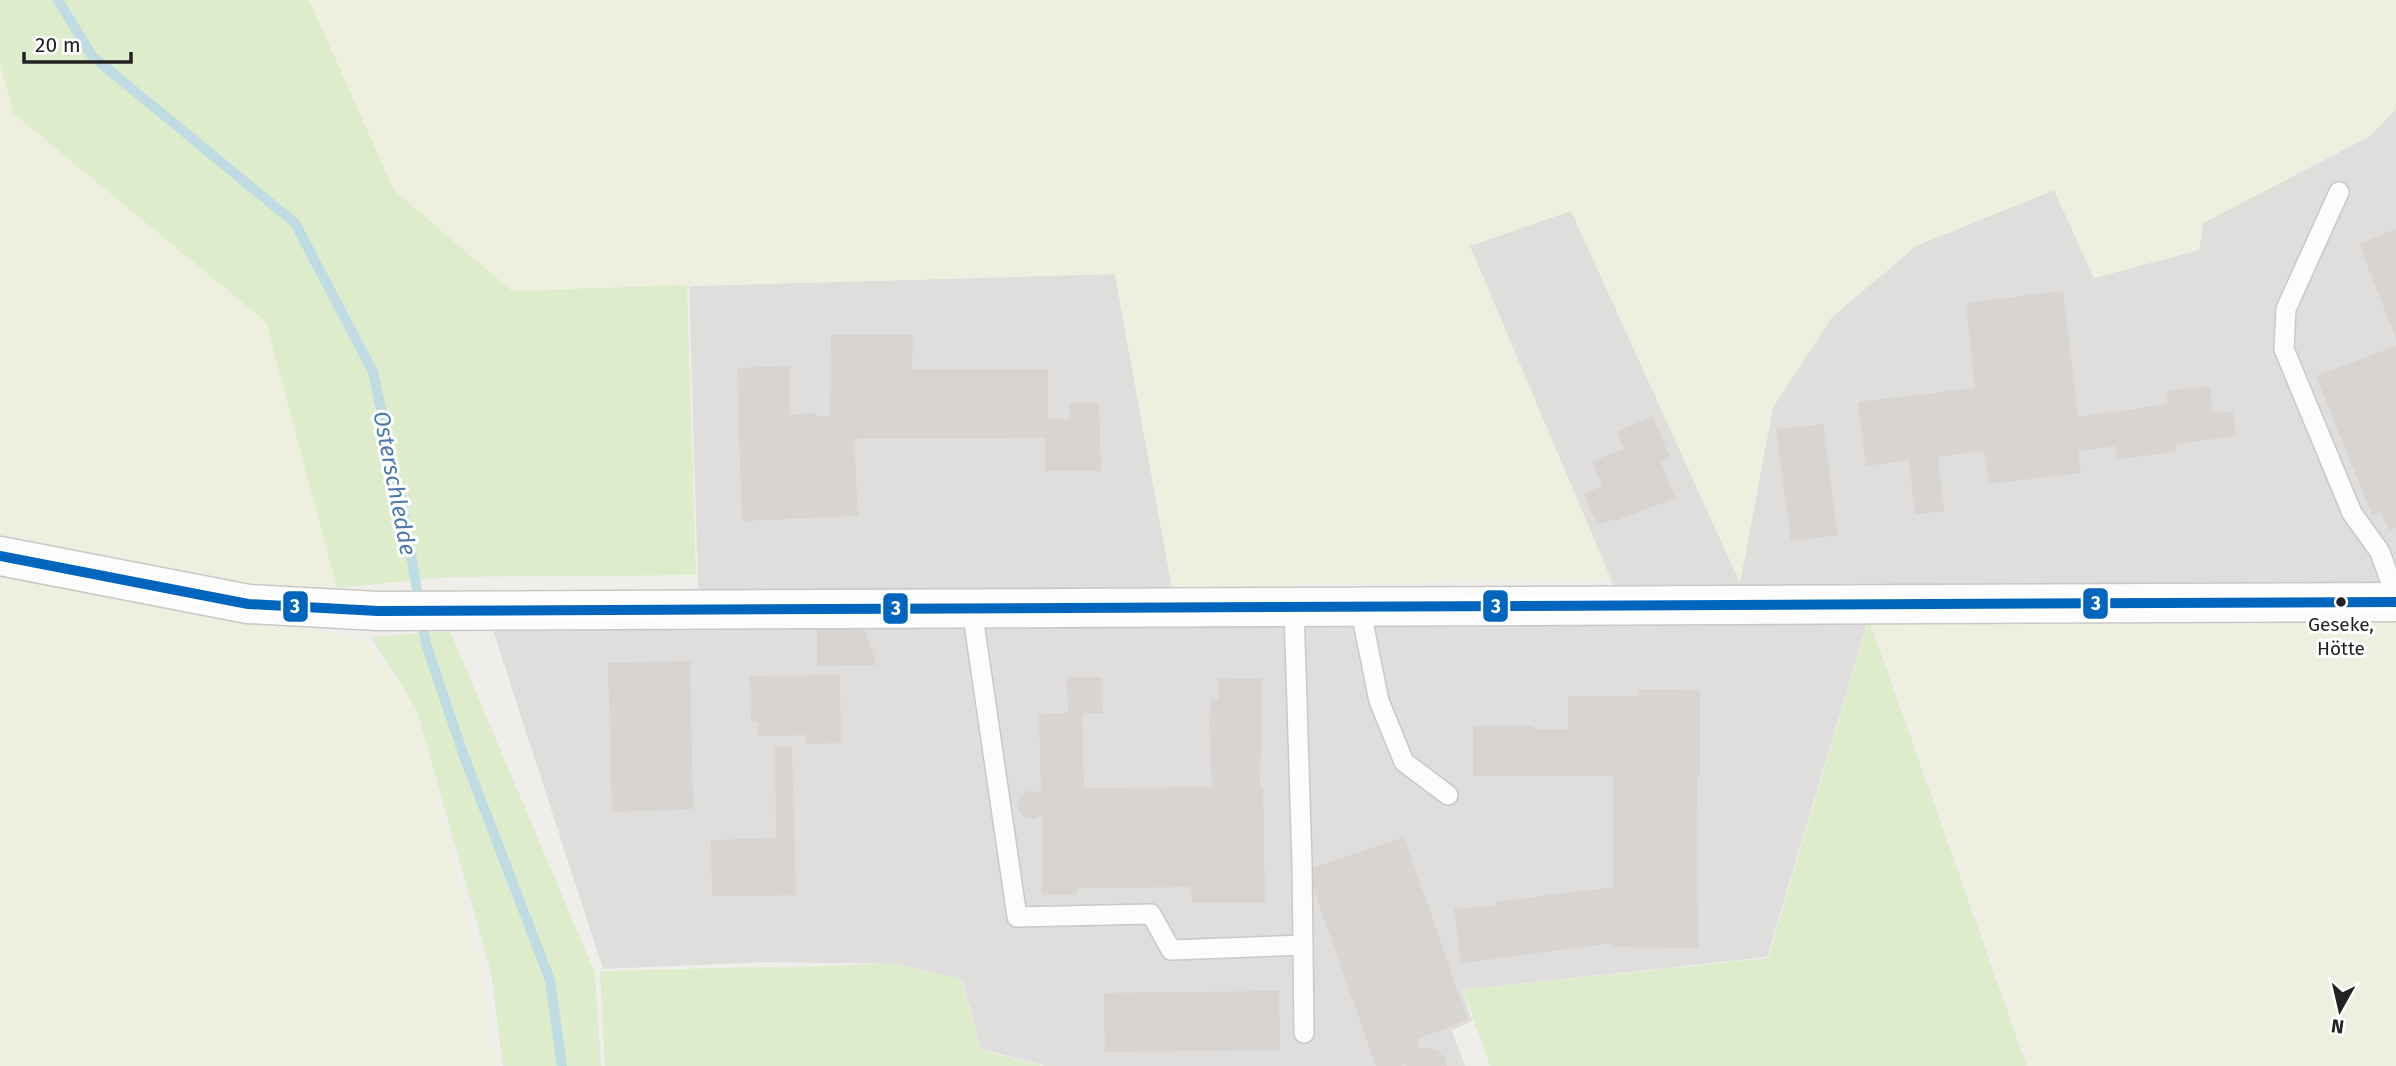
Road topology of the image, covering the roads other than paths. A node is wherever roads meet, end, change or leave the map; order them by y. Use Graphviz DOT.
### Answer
graph roads {
  1 [pos="2339,192"];
  2 [pos="0,556"];
  3 [pos="2396,599"];
  4 [pos="1294,607"];
  5 [pos="1360,607"];
  6 [pos="972,609"];
  7 [pos="1447,795"];
  8 [pos="1302,945"];
  9 [pos="1304,1033"];
  1 -- 3 [label="lane"];
  2 -- 6 [label="street"];
  3 -- 5 [label="street"];
  4 -- 5 [label="street"];
  4 -- 6 [label="street"];
  4 -- 8 [label="lane"];
  5 -- 7 [label="lane"];
  6 -- 8 [label="lane"];
  8 -- 9 [label="lane"];
}
